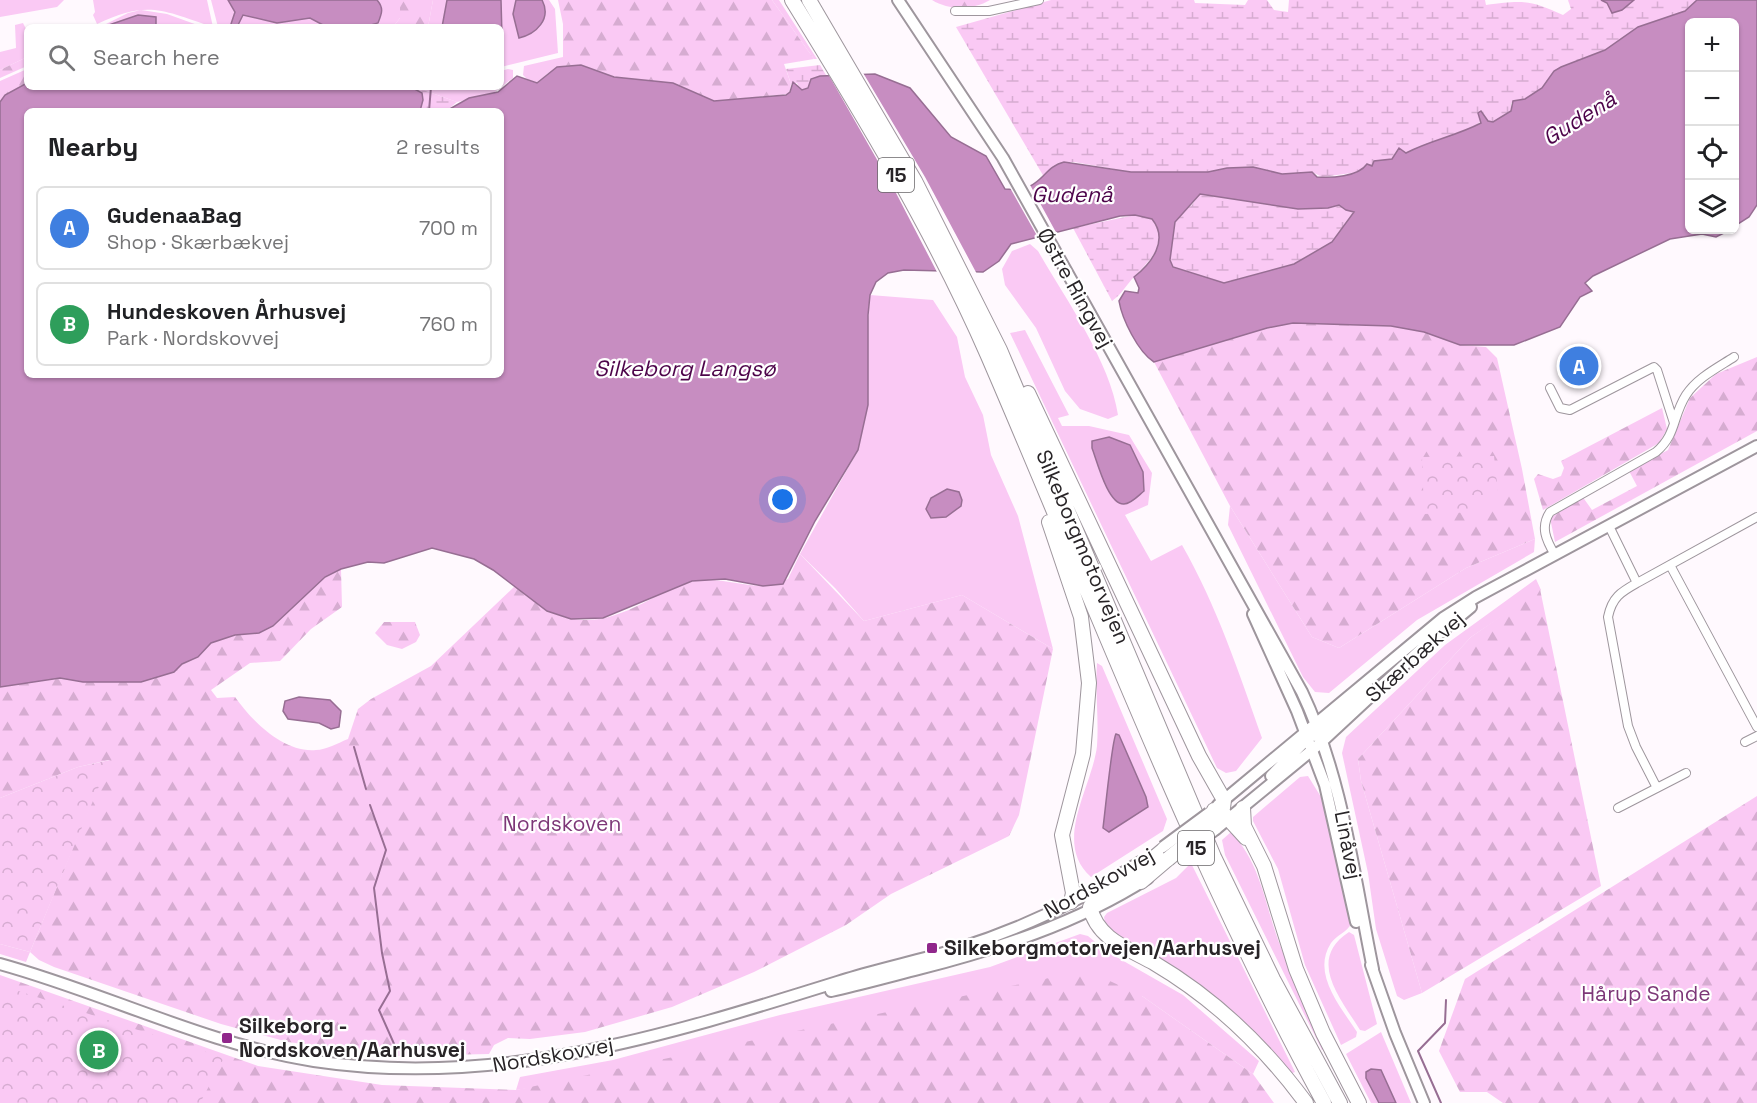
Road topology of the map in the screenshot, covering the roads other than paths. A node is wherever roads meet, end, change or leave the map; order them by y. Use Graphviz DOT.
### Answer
graph roads {
  1 [pos="792,0"];
  2 [pos="809,0"];
  3 [pos="898,0"];
  4 [pos="1039,0"];
  5 [pos="955,11"];
  6 [pos="998,351"];
  7 [pos="1734,357"];
  8 [pos="999,385"];
  9 [pos="1550,388"];
  10 [pos="1674,423"];
  11 [pos="1757,446"];
  12 [pos="1757,517"];
  13 [pos="1609,525"];
  14 [pos="1555,555"];
  15 [pos="1670,565"];
  16 [pos="1512,578"];
  17 [pos="1240,583"];
  18 [pos="1637,583"];
  19 [pos="1757,728"];
  20 [pos="1314,735"];
  21 [pos="1757,736"];
  22 [pos="1745,742"];
  23 [pos="1686,773"];
  24 [pos="1657,788"];
  25 [pos="1243,808"];
  26 [pos="1618,808"];
  27 [pos="1217,815"];
  28 [pos="1186,830"];
  29 [pos="1255,848"];
  30 [pos="1167,855"];
  31 [pos="1065,860"];
  32 [pos="1141,882"];
  33 [pos="1071,902"];
  34 [pos="1094,902"];
  35 [pos="0,964"];
  36 [pos="1373,969"];
  37 [pos="792,998"];
  38 [pos="1306,1103"];
  39 [pos="1324,1103"];
  40 [pos="1340,1103"];
  41 [pos="1359,1103"];
  42 [pos="1424,1103"];
  1 -- 6 [label="highway, Silkeborgmotorvejen / 15"];
  2 -- 6 [label="highway, 15"];
  3 -- 17 [label="street, Østre Ringvej"];
  4 -- 5 [label="street"];
  6 -- 8 [label="highway, Silkeborgmotorvejen / 15"];
  6 -- 27 [label="highway"];
  6 -- 40 [label="highway, Silkeborgmotorvejen / 15"];
  7 -- 10 [label="street"];
  8 -- 31 [label="highway"];
  8 -- 39 [label="highway, Silkeborgmotorvejen / 15"];
  9 -- 10 [label="street"];
  10 -- 14 [label="street"];
  11 -- 13 [label="street, Skærbækvej"];
  12 -- 15 [label="street"];
  13 -- 14 [label="street, Skærbækvej"];
  13 -- 18 [label="street"];
  14 -- 16 [label="street, Skærbækvej"];
  15 -- 18 [label="street"];
  15 -- 19 [label="street"];
  16 -- 20 [label="street, Skærbækvej"];
  16 -- 20 [label="street, Skærbækvej"];
  17 -- 20 [label="street, Østre Ringvej"];
  17 -- 20 [label="street, Østre Ringvej"];
  18 -- 24 [label="street"];
  20 -- 25 [label="street"];
  20 -- 27 [label="street"];
  20 -- 36 [label="street, Linåvej"];
  20 -- 36 [label="street, Linåvej"];
  21 -- 22 [label="street"];
  23 -- 24 [label="street"];
  24 -- 26 [label="street"];
  25 -- 27 [label="street"];
  25 -- 29 [label="highway"];
  27 -- 28 [label="street, bridge"];
  27 -- 29 [label="highway"];
  27 -- 30 [label="highway, bridge"];
  28 -- 30 [label="highway, bridge"];
  29 -- 41 [label="highway"];
  30 -- 32 [label="highway"];
  30 -- 34 [label="highway"];
  31 -- 33 [label="highway"];
  31 -- 34 [label="highway"];
  32 -- 34 [label="street, Nordskovvej"];
  33 -- 34 [label="street, Nordskovvej"];
  33 -- 37 [label="street, Nordskovvej"];
  34 -- 37 [label="street, Nordskovvej"];
  34 -- 38 [label="highway"];
  35 -- 37 [label="street, Nordskovvej"];
  36 -- 42 [label="street, Linåvej"];
}
